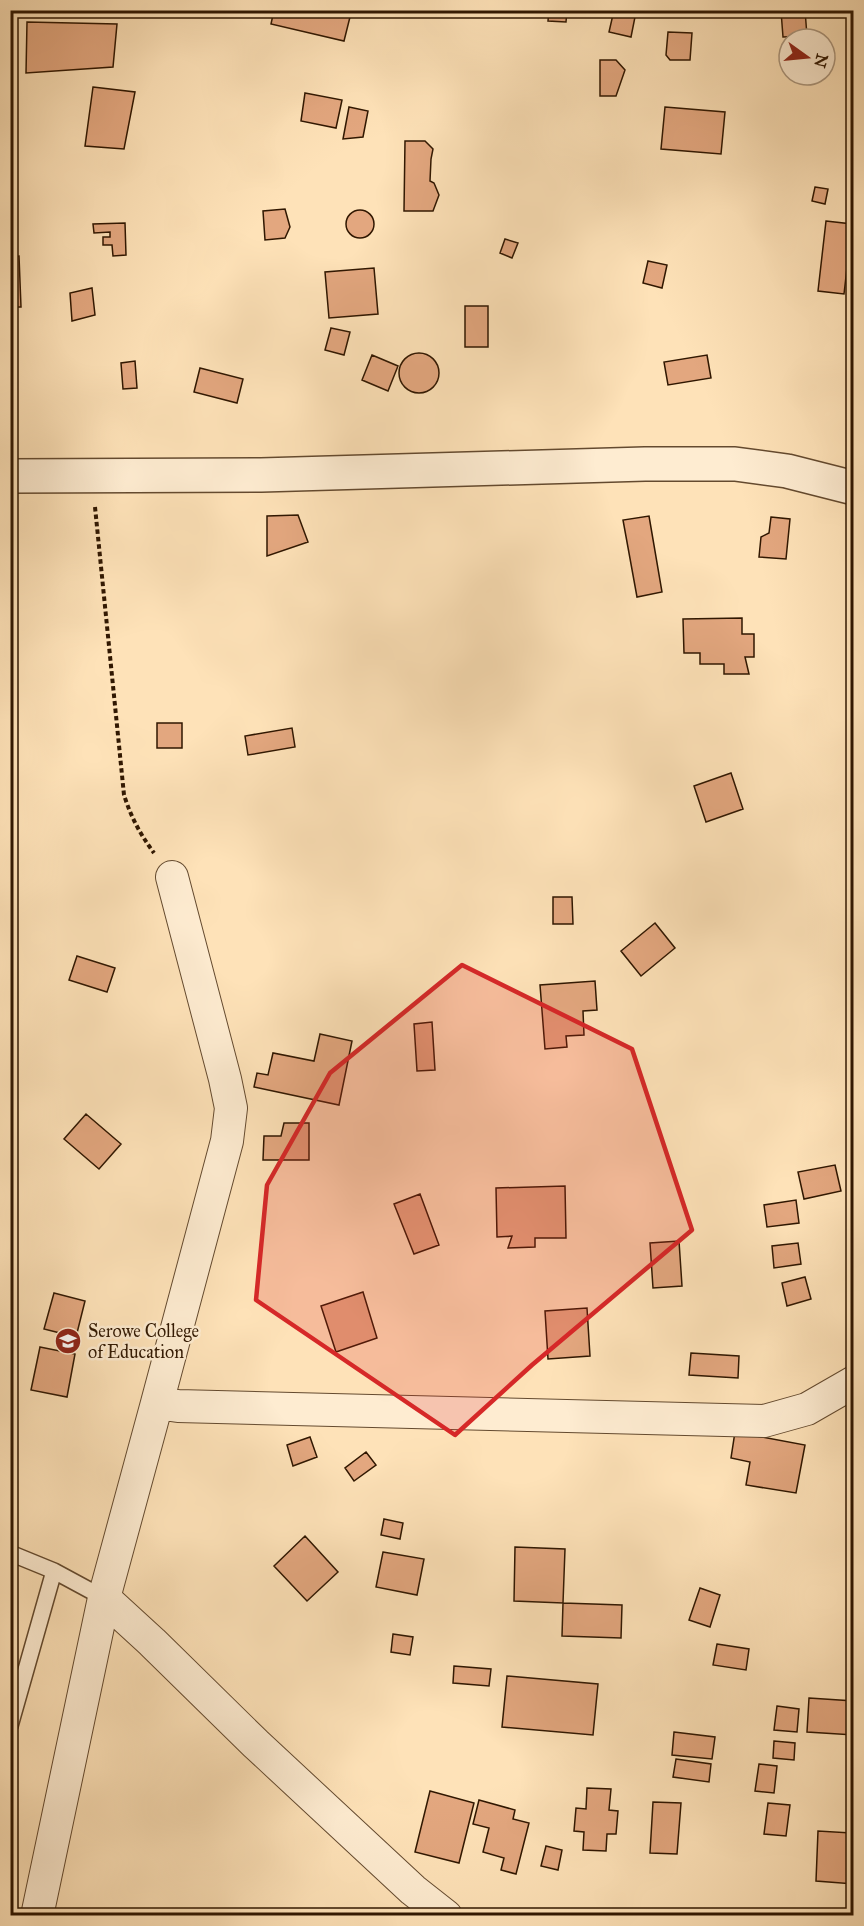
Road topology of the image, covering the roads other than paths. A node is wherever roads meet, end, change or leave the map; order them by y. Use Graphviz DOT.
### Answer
graph roads {
  1 [pos="10,476"];
  2 [pos="854,488"];
  3 [pos="172,877"];
  4 [pos="854,1382"];
  5 [pos="157,1403"];
  6 [pos="10,1553"];
  7 [pos="54,1571"];
  8 [pos="104,1598"];
  9 [pos="10,1726"];
  10 [pos="38,1916"];
  11 [pos="446,1916"];
  1 -- 2 [label="street"];
  3 -- 5 [label="street"];
  4 -- 5 [label="street"];
  5 -- 8 [label="street"];
  6 -- 7 [label="lane"];
  7 -- 8 [label="lane"];
  7 -- 9 [label="lane"];
  8 -- 10 [label="street"];
  8 -- 11 [label="street"];
}
